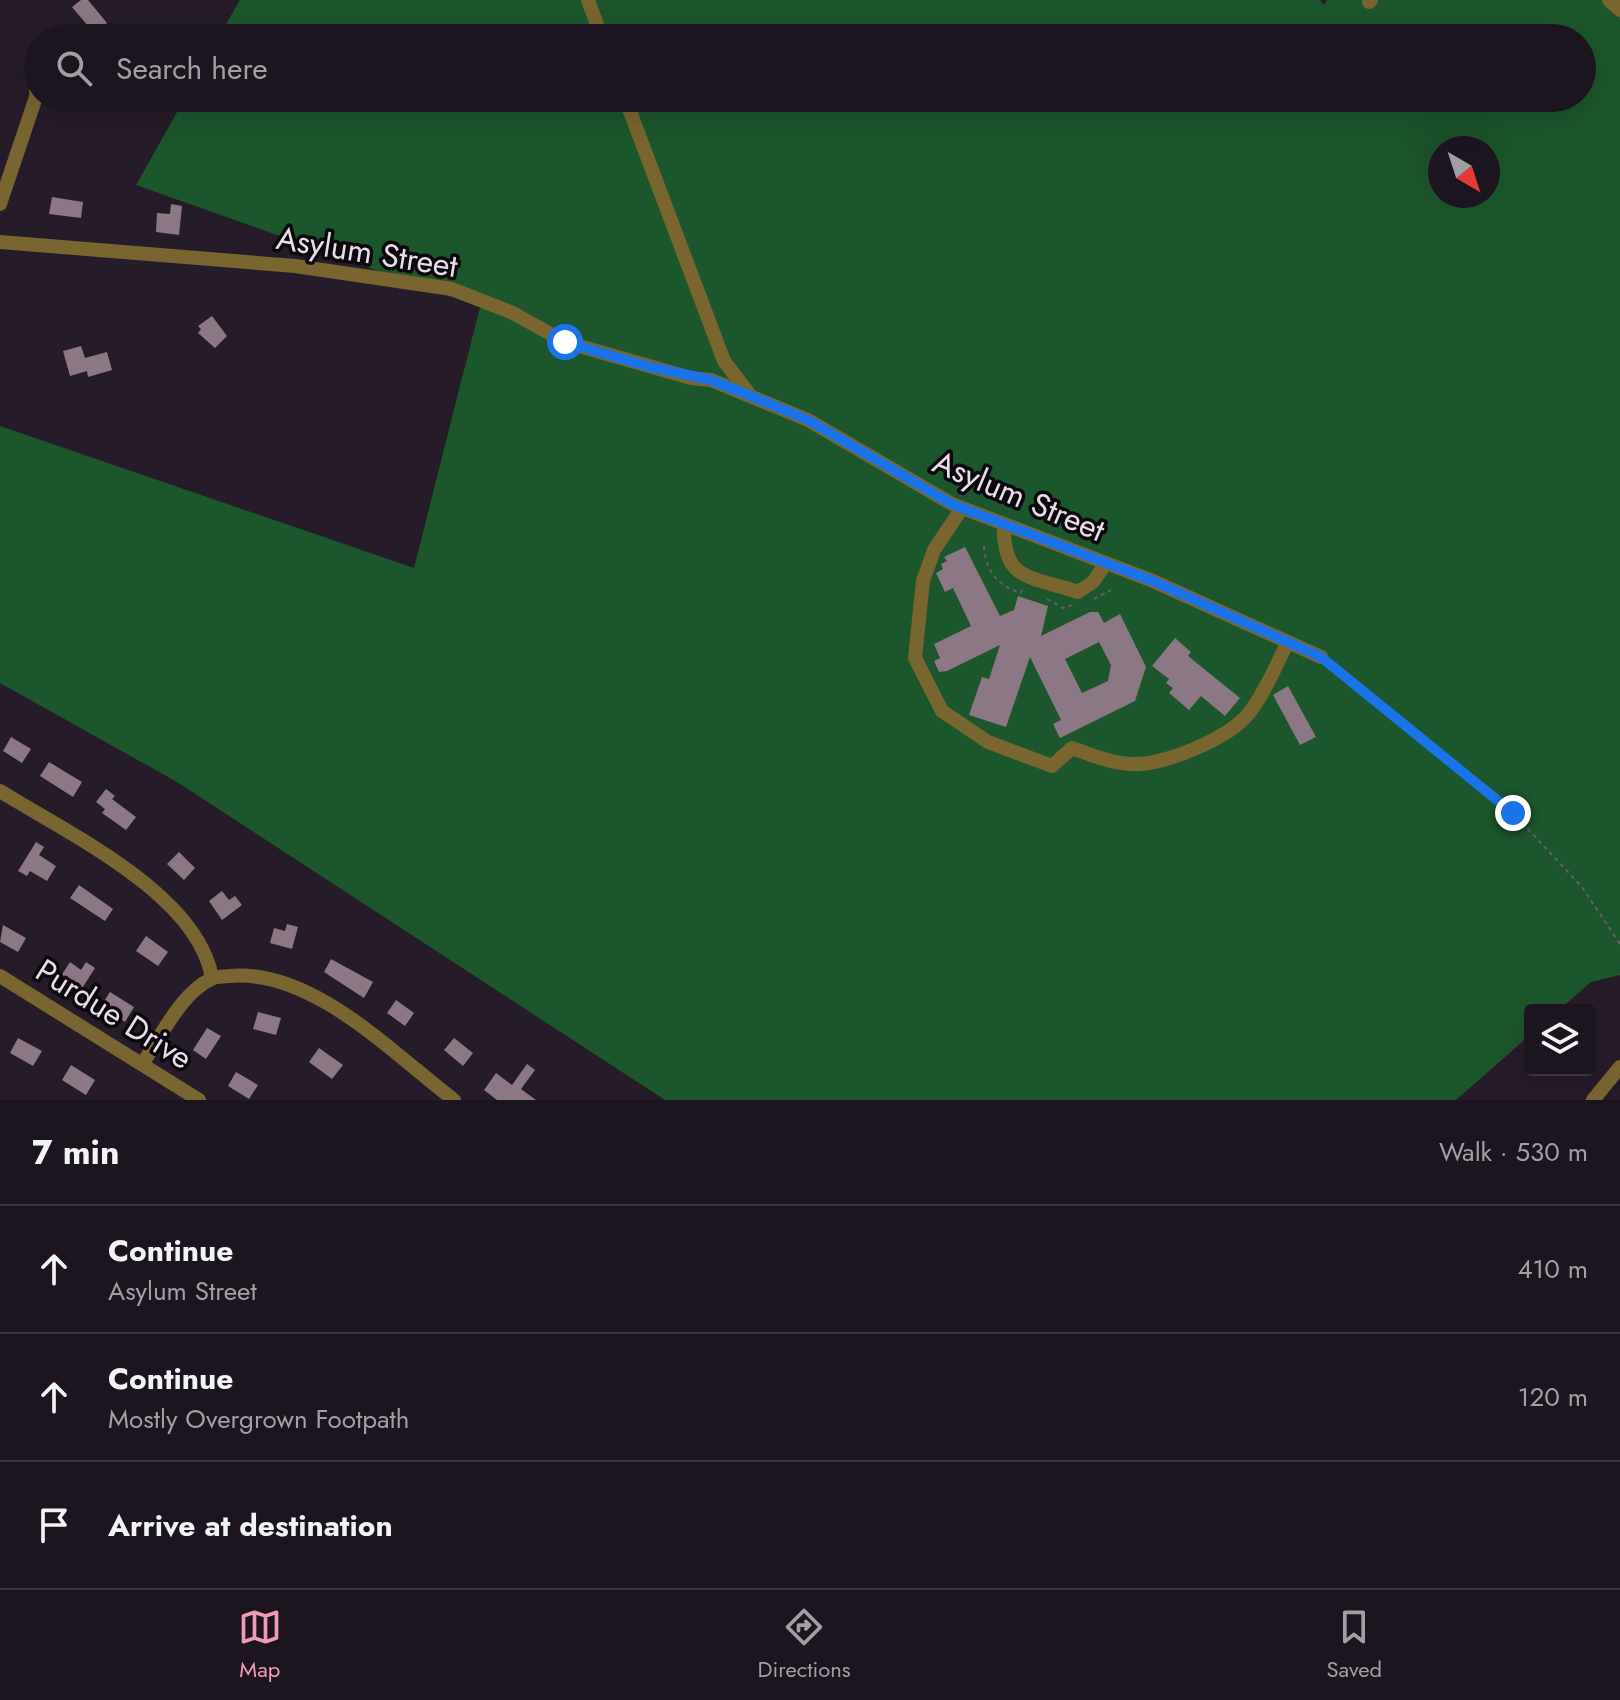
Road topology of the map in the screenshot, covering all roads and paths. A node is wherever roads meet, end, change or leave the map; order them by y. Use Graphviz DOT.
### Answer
graph roads {
  1 [pos="588,0"];
  2 [pos="1609,0"];
  3 [pos="1620,10"];
  4 [pos="597,24"];
  5 [pos="31,112"];
  6 [pos="630,112"];
  7 [pos="0,204"];
  8 [pos="0,242"];
  9 [pos="724,361"];
  10 [pos="711,380"];
  11 [pos="751,396"];
  12 [pos="962,508"];
  13 [pos="1004,524"];
  14 [pos="1106,563"];
  15 [pos="1288,642"];
  16 [pos="1321,657"];
  17 [pos="0,791"];
  18 [pos="1620,944"];
  19 [pos="0,976"];
  20 [pos="212,978"];
  21 [pos="142,1064"];
  22 [pos="1620,1067"];
  23 [pos="199,1100"];
  24 [pos="454,1100"];
  25 [pos="1593,1100"];
  1 -- 4 [label="street"];
  2 -- 3 [label="street"];
  5 -- 7 [label="street"];
  6 -- 9 [label="street"];
  8 -- 10 [label="street, Asylum Street"];
  9 -- 10 [label="street"];
  9 -- 11 [label="street"];
  10 -- 11 [label="street, Asylum Street"];
  11 -- 12 [label="street, Asylum Street"];
  12 -- 13 [label="street, Asylum Street"];
  12 -- 15 [label="street"];
  13 -- 14 [label="street, Asylum Street"];
  13 -- 14 [label="street"];
  14 -- 15 [label="street, Asylum Street"];
  15 -- 16 [label="street, Asylum Street"];
  16 -- 18 [label="path"];
  17 -- 20 [label="street"];
  19 -- 21 [label="street, Purdue Drive"];
  20 -- 21 [label="street"];
  20 -- 24 [label="street"];
  21 -- 23 [label="street, Purdue Drive"];
  22 -- 25 [label="street"];
}
